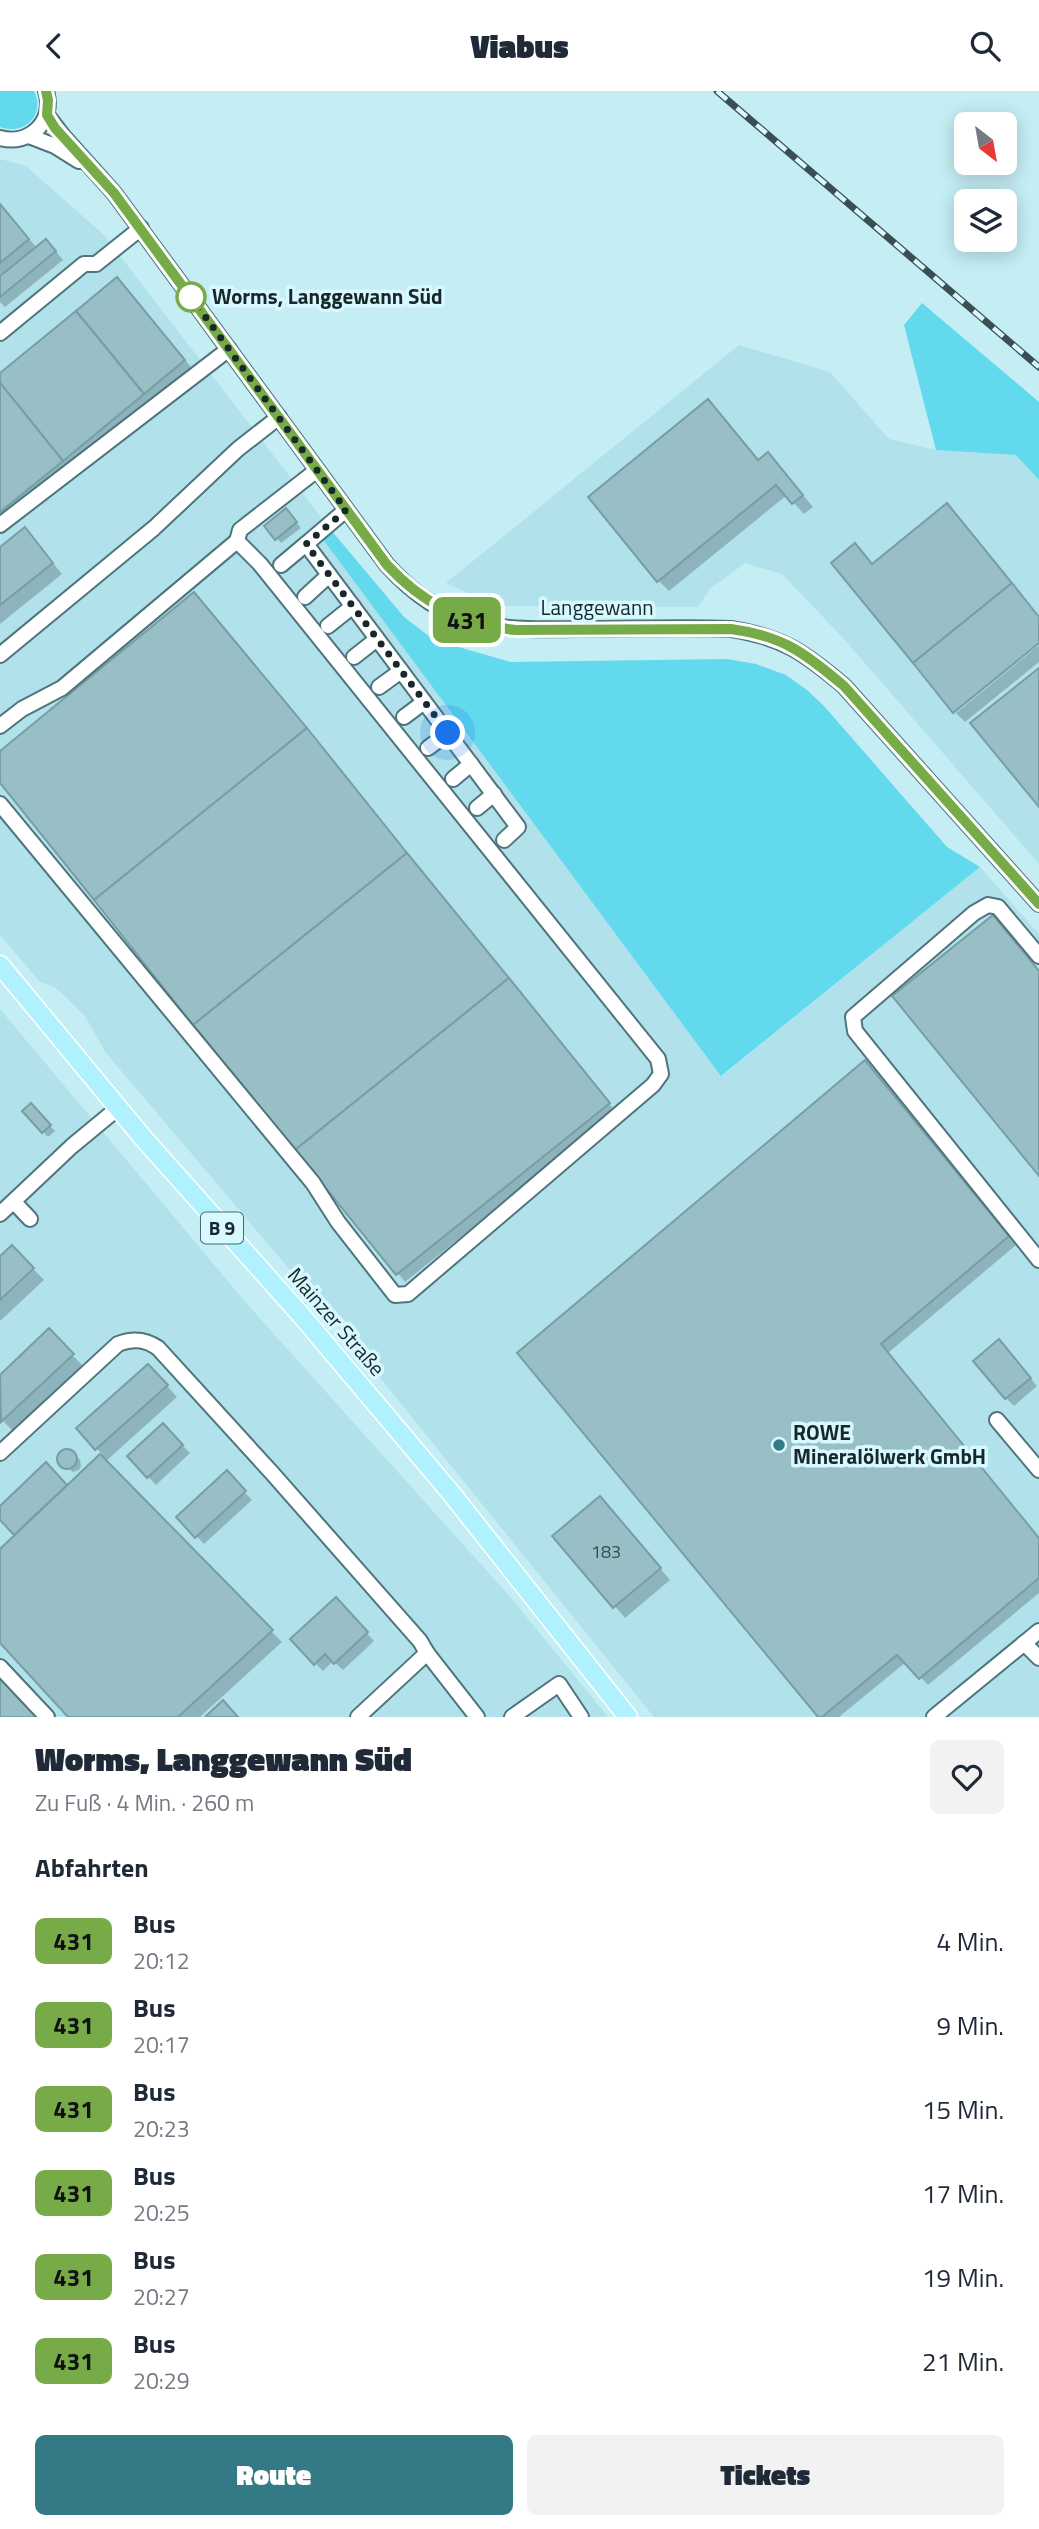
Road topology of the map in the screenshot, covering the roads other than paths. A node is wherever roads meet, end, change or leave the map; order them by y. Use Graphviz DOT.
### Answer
graph roads {
  1 [pos="46,91"];
  2 [pos="47,115"];
  3 [pos="29,136"];
  4 [pos="0,138"];
  5 [pos="93,169"];
  6 [pos="141,229"];
  7 [pos="0,333"];
  8 [pos="229,349"];
  9 [pos="279,417"];
  10 [pos="317,470"];
  11 [pos="346,510"];
  12 [pos="0,525"];
  13 [pos="237,541"];
  14 [pos="306,544"];
  15 [pos="281,565"];
  16 [pos="329,575"];
  17 [pos="305,597"];
  18 [pos="353,606"];
  19 [pos="328,626"];
  20 [pos="377,639"];
  21 [pos="0,655"];
  22 [pos="354,657"];
  23 [pos="401,671"];
  24 [pos="379,687"];
  25 [pos="424,702"];
  26 [pos="404,717"];
  27 [pos="0,726"];
  28 [pos="448,733"];
  29 [pos="429,748"];
  30 [pos="471,764"];
  31 [pos="453,779"];
  32 [pos="494,795"];
  33 [pos="0,804"];
  34 [pos="477,808"];
  35 [pos="504,840"];
  36 [pos="1039,904"];
  37 [pos="1039,956"];
  38 [pos="0,965"];
  39 [pos="118,1108"];
  40 [pos="14,1202"];
  41 [pos="0,1215"];
  42 [pos="30,1219"];
  43 [pos="1039,1260"];
  44 [pos="998,1420"];
  45 [pos="0,1453"];
  46 [pos="1039,1470"];
  47 [pos="1039,1630"];
  48 [pos="1024,1643"];
  49 [pos="428,1653"];
  50 [pos="1039,1658"];
  51 [pos="0,1667"];
  52 [pos="47,1717"];
  53 [pos="358,1717"];
  54 [pos="477,1717"];
  55 [pos="512,1717"];
  56 [pos="581,1717"];
  57 [pos="628,1717"];
  58 [pos="934,1717"];
  1 -- 2 [label="street"];
  2 -- 3 [label="street"];
  2 -- 5 [label="street, Langgewann"];
  3 -- 4 [label="street"];
  3 -- 5 [label="street, Langgewann"];
  5 -- 6 [label="street, Langgewann"];
  6 -- 7 [label="street"];
  6 -- 8 [label="street, Langgewann"];
  8 -- 9 [label="street, Langgewann"];
  8 -- 12 [label="street"];
  9 -- 10 [label="street, Langgewann"];
  9 -- 21 [label="street"];
  10 -- 11 [label="street, Langgewann"];
  10 -- 13 [label="street"];
  11 -- 14 [label="street"];
  11 -- 36 [label="street, Langgewann"];
  13 -- 27 [label="street"];
  13 -- 33 [label="street"];
  14 -- 15 [label="street"];
  14 -- 16 [label="street"];
  16 -- 17 [label="street"];
  16 -- 18 [label="street"];
  18 -- 19 [label="street"];
  18 -- 20 [label="street"];
  20 -- 22 [label="street"];
  20 -- 23 [label="street"];
  23 -- 24 [label="street"];
  23 -- 25 [label="street"];
  25 -- 26 [label="street"];
  25 -- 28 [label="street"];
  28 -- 29 [label="street"];
  28 -- 30 [label="street"];
  30 -- 31 [label="street"];
  30 -- 32 [label="street"];
  32 -- 34 [label="street"];
  32 -- 35 [label="street"];
  37 -- 43 [label="street"];
  38 -- 39 [label="main road, Mainzer Straße / B 9"];
  39 -- 40 [label="street"];
  39 -- 57 [label="main road, Mainzer Straße / B 9"];
  40 -- 41 [label="street"];
  40 -- 42 [label="street"];
  44 -- 46 [label="street"];
  45 -- 49 [label="street"];
  47 -- 48 [label="street"];
  48 -- 50 [label="street"];
  48 -- 58 [label="street"];
  49 -- 53 [label="street"];
  49 -- 54 [label="street"];
  51 -- 52 [label="street"];
  55 -- 56 [label="street"];
}
